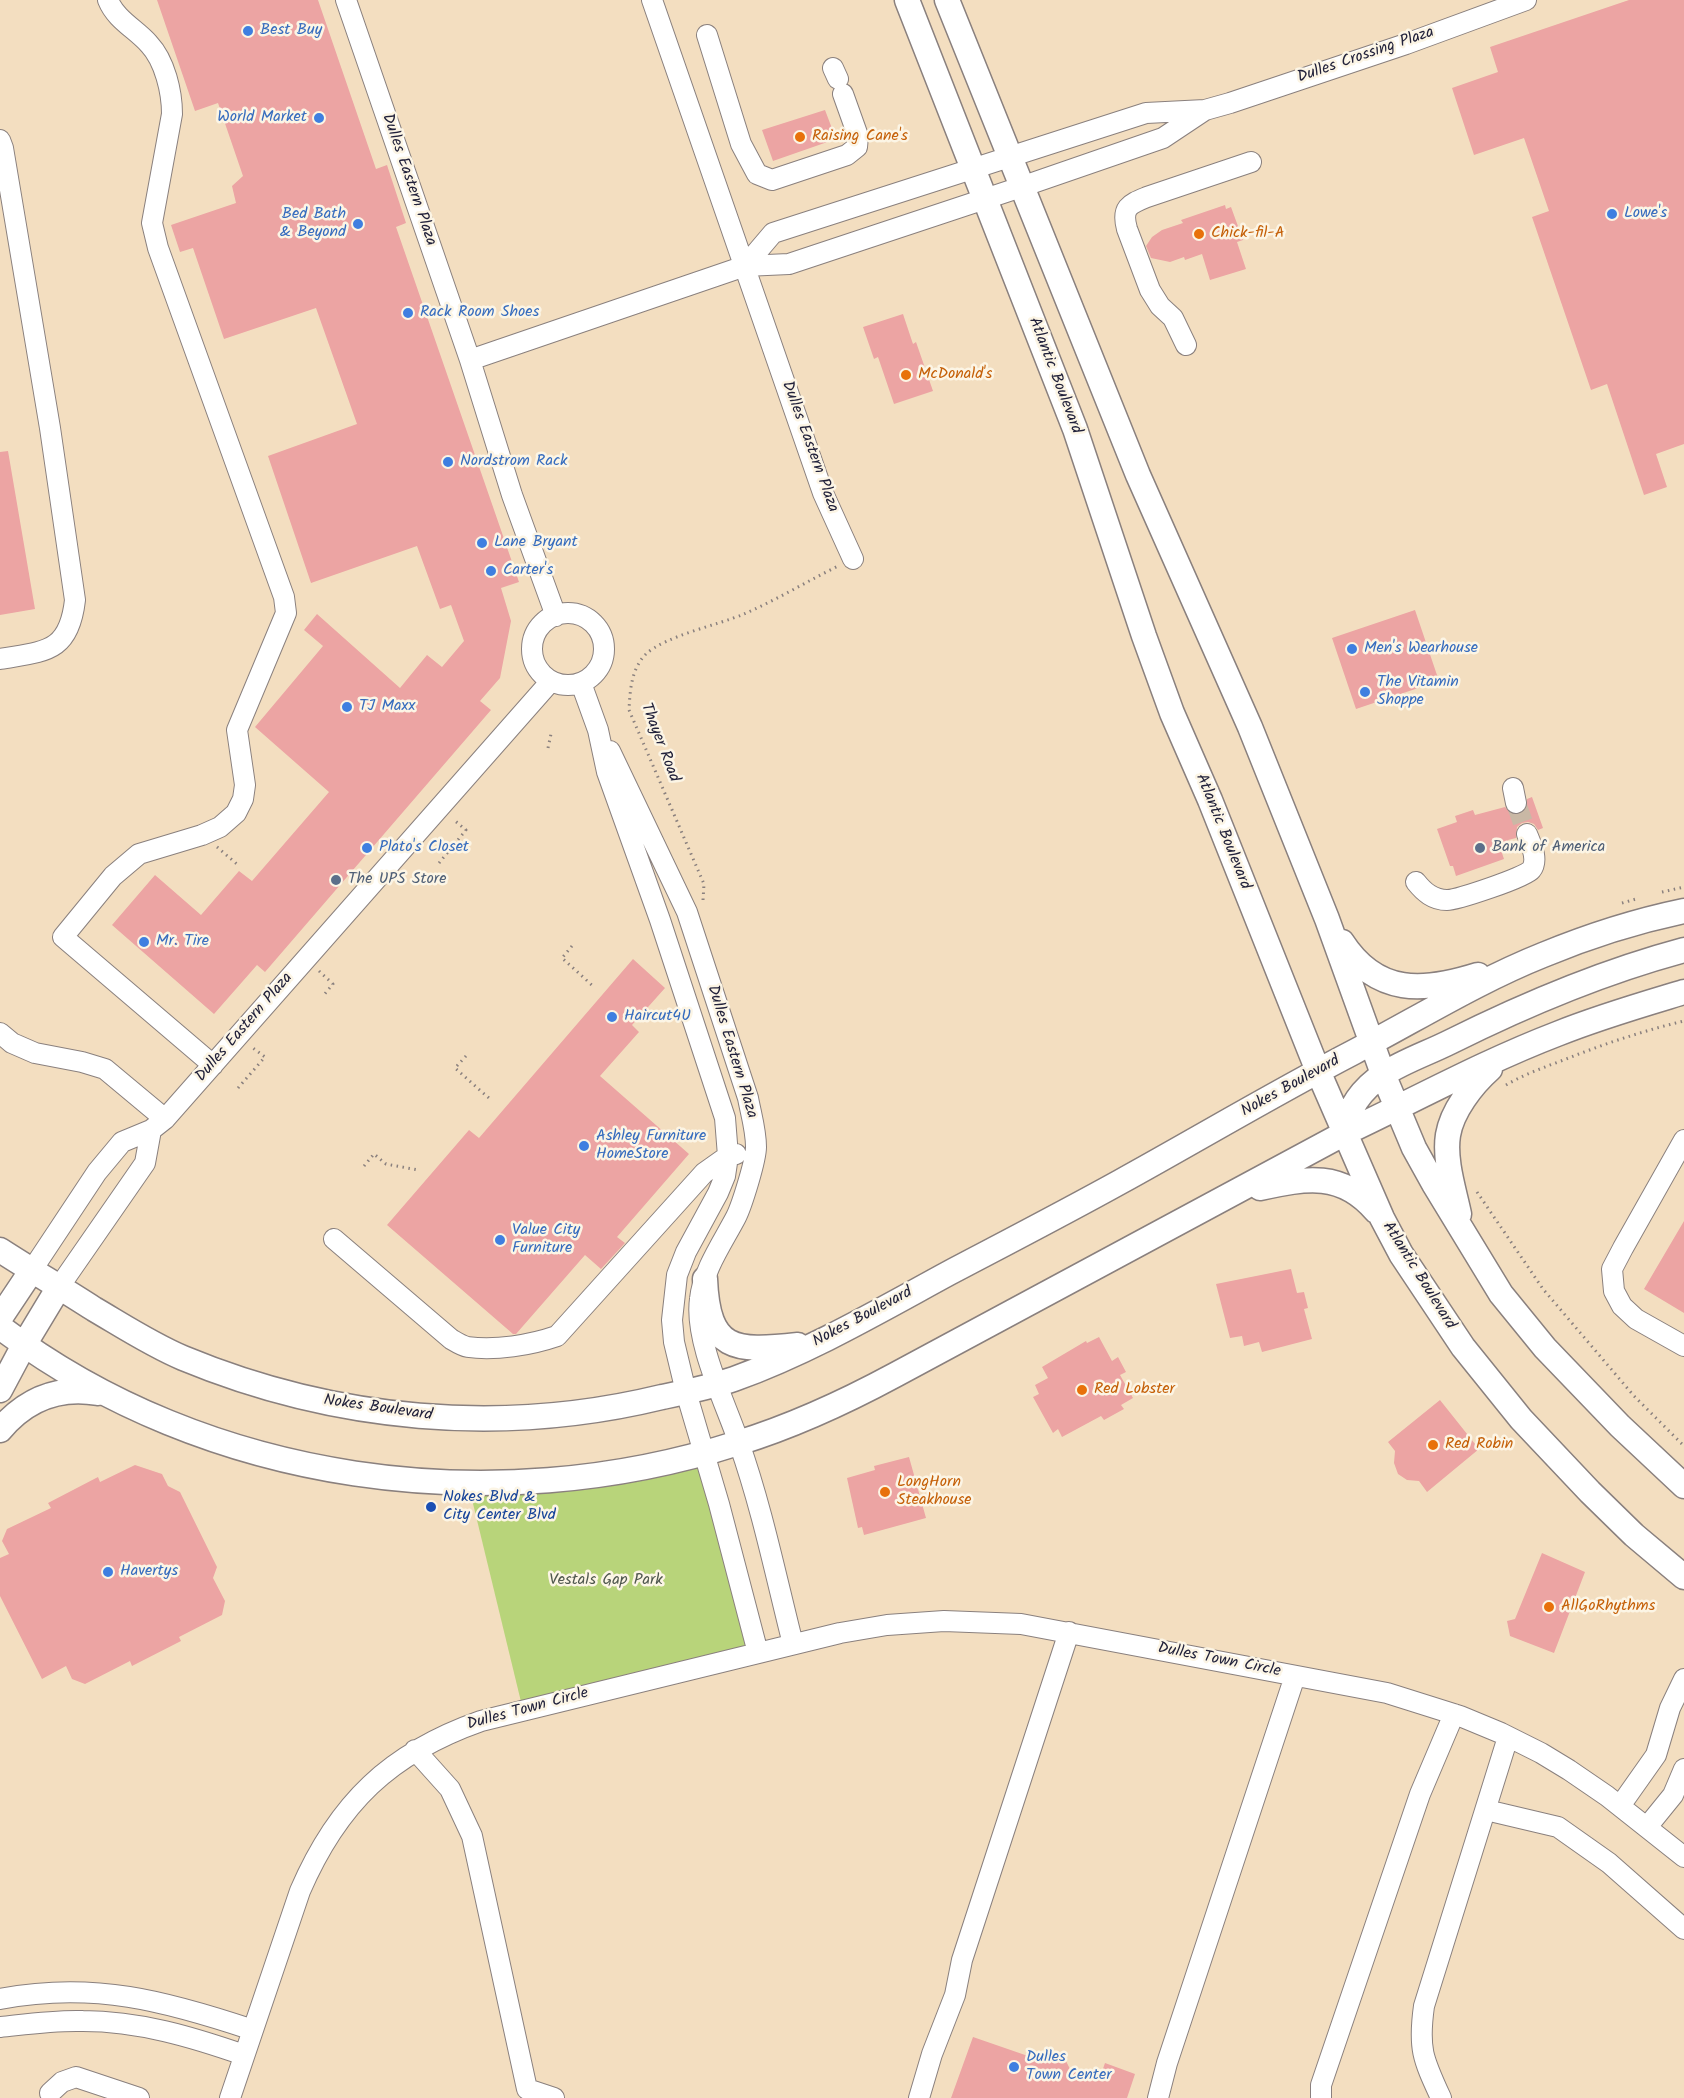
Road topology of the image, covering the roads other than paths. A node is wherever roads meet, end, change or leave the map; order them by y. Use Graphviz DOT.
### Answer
graph roads {
  1 [pos="108,0"];
  2 [pos="346,0"];
  3 [pos="652,0"];
  4 [pos="907,0"];
  5 [pos="947,0"];
  6 [pos="1526,0"];
  7 [pos="707,35"];
  8 [pos="838,80"];
  9 [pos="1205,110"];
  10 [pos="0,140"];
  11 [pos="1010,156"];
  12 [pos="1251,162"];
  13 [pos="974,168"];
  14 [pos="1022,187"];
  15 [pos="985,199"];
  16 [pos="745,266"];
  17 [pos="1186,345"];
  18 [pos="470,360"];
  19 [pos="852,559"];
  20 [pos="556,616"];
  21 [pos="0,659"];
  22 [pos="551,681"];
  23 [pos="581,683"];
  24 [pos="598,730"];
  25 [pos="1527,834"];
  26 [pos="1416,882"];
  27 [pos="1684,911"];
  28 [pos="1327,919"];
  29 [pos="1684,951"];
  30 [pos="1541,956"];
  31 [pos="1684,992"];
  32 [pos="0,1033"];
  33 [pos="1372,1042"];
  34 [pos="1511,1053"];
  35 [pos="213,1065"];
  36 [pos="1318,1071"];
  37 [pos="1383,1074"];
  38 [pos="1397,1108"];
  39 [pos="158,1125"];
  40 [pos="1345,1133"];
  41 [pos="1684,1140"];
  42 [pos="756,1149"];
  43 [pos="728,1156"];
  44 [pos="1234,1193"];
  45 [pos="1382,1218"];
  46 [pos="1462,1232"];
  47 [pos="334,1239"];
  48 [pos="0,1250"];
  49 [pos="32,1270"];
  50 [pos="705,1279"];
  51 [pos="59,1287"];
  52 [pos="0,1318"];
  53 [pos="0,1328"];
  54 [pos="818,1342"];
  55 [pos="24,1345"];
  56 [pos="1684,1346"];
  57 [pos="716,1384"];
  58 [pos="0,1390"];
  59 [pos="686,1392"];
  60 [pos="106,1394"];
  61 [pos="0,1430"];
  62 [pos="739,1443"];
  63 [pos="704,1454"];
  64 [pos="1684,1486"];
  65 [pos="1684,1577"];
  66 [pos="1069,1632"];
  67 [pos="793,1644"];
  68 [pos="758,1653"];
  69 [pos="1295,1676"];
  70 [pos="1684,1679"];
  71 [pos="1454,1714"];
  72 [pos="1508,1737"];
  73 [pos="415,1750"];
  74 [pos="1684,1769"];
  75 [pos="1620,1806"];
  76 [pos="1486,1810"];
  77 [pos="1647,1827"];
  78 [pos="1684,1857"];
  79 [pos="1684,1929"];
  80 [pos="0,1999"];
  81 [pos="0,2027"];
  82 [pos="253,2030"];
  83 [pos="244,2055"];
  84 [pos="51,2093"];
  85 [pos="525,2093"];
  86 [pos="139,2098"];
  87 [pos="230,2098"];
  88 [pos="554,2098"];
  89 [pos="919,2098"];
  90 [pos="1158,2098"];
  91 [pos="1321,2098"];
  92 [pos="1441,2098"];
  1 -- 35 [label="street"];
  2 -- 18 [label="street, Dulles Eastern Plaza"];
  3 -- 16 [label="street, Dulles Eastern Plaza"];
  4 -- 13 [label="main road, Atlantic Boulevard"];
  5 -- 11 [label="main road"];
  6 -- 9 [label="street, Dulles Crossing Plaza"];
  7 -- 8 [label="street"];
  9 -- 11 [label="street, Dulles Crossing Plaza"];
  9 -- 14 [label="street, Dulles Crossing Plaza"];
  10 -- 21 [label="street"];
  11 -- 13 [label="street, Dulles Crossing Plaza"];
  11 -- 14 [label="main road"];
  12 -- 17 [label="street"];
  13 -- 15 [label="main road, Atlantic Boulevard"];
  13 -- 16 [label="street"];
  14 -- 15 [label="street, Dulles Crossing Plaza"];
  14 -- 28 [label="main road"];
  15 -- 16 [label="street"];
  15 -- 36 [label="main road, Atlantic Boulevard"];
  16 -- 18 [label="street"];
  16 -- 19 [label="street, Dulles Eastern Plaza"];
  18 -- 20 [label="street, Dulles Eastern Plaza"];
  20 -- 22 [label="street"];
  20 -- 23 [label="street"];
  22 -- 23 [label="street"];
  22 -- 35 [label="street, Dulles Eastern Plaza"];
  23 -- 24 [label="street, Dulles Eastern Plaza"];
  24 -- 42 [label="street, Dulles Eastern Plaza"];
  24 -- 43 [label="street, Dulles Eastern Plaza"];
  25 -- 26 [label="street"];
  27 -- 30 [label="main road, Nokes Boulevard"];
  28 -- 30 [label="main road"];
  28 -- 33 [label="main road"];
  29 -- 37 [label="main road"];
  30 -- 33 [label="main road, Nokes Boulevard"];
  31 -- 34 [label="main road"];
  32 -- 39 [label="street"];
  33 -- 36 [label="main road, Nokes Boulevard"];
  33 -- 37 [label="main road"];
  34 -- 38 [label="main road"];
  34 -- 46 [label="main road"];
  35 -- 39 [label="street, Dulles Eastern Plaza"];
  36 -- 40 [label="main road, Atlantic Boulevard"];
  36 -- 54 [label="main road, Nokes Boulevard"];
  37 -- 38 [label="main road"];
  37 -- 40 [label="main road"];
  38 -- 40 [label="main road"];
  38 -- 46 [label="main road"];
  39 -- 49 [label="street, Dulles Eastern Plaza"];
  39 -- 51 [label="street, Dulles Eastern Plaza"];
  40 -- 44 [label="main road"];
  40 -- 45 [label="main road, Atlantic Boulevard"];
  41 -- 56 [label="street"];
  42 -- 43 [label="street"];
  42 -- 50 [label="street, Dulles Eastern Plaza"];
  43 -- 47 [label="street"];
  43 -- 59 [label="street, Dulles Eastern Plaza"];
  44 -- 45 [label="main road"];
  44 -- 62 [label="main road"];
  45 -- 65 [label="main road, Atlantic Boulevard"];
  46 -- 64 [label="main road"];
  48 -- 49 [label="main road, Nokes Boulevard"];
  49 -- 51 [label="main road, Nokes Boulevard"];
  49 -- 52 [label="main road"];
  50 -- 54 [label="main road"];
  50 -- 57 [label="street, Dulles Eastern Plaza"];
  51 -- 55 [label="main road"];
  51 -- 59 [label="main road, Nokes Boulevard"];
  53 -- 55 [label="main road"];
  54 -- 57 [label="main road, Nokes Boulevard"];
  55 -- 58 [label="main road"];
  55 -- 60 [label="main road"];
  57 -- 59 [label="main road, Nokes Boulevard"];
  57 -- 62 [label="street"];
  59 -- 63 [label="street"];
  60 -- 61 [label="main road"];
  60 -- 63 [label="main road"];
  62 -- 63 [label="main road"];
  62 -- 67 [label="street"];
  63 -- 68 [label="street"];
  66 -- 67 [label="street, Dulles Town Circle"];
  66 -- 69 [label="street, Dulles Town Circle"];
  66 -- 89 [label="street"];
  67 -- 68 [label="street, Dulles Town Circle"];
  68 -- 73 [label="street, Dulles Town Circle"];
  69 -- 71 [label="street, Dulles Town Circle"];
  69 -- 90 [label="street"];
  70 -- 75 [label="street"];
  71 -- 72 [label="street, Dulles Town Circle"];
  71 -- 91 [label="street"];
  72 -- 75 [label="street, Dulles Town Circle"];
  72 -- 76 [label="street"];
  73 -- 82 [label="street, Dulles Town Circle"];
  73 -- 85 [label="street"];
  74 -- 77 [label="street"];
  75 -- 77 [label="street, Dulles Town Circle"];
  76 -- 79 [label="street"];
  76 -- 92 [label="street"];
  77 -- 78 [label="street, Dulles Town Circle"];
  80 -- 82 [label="street"];
  81 -- 83 [label="street"];
  82 -- 83 [label="street, Dulles Town Circle"];
  83 -- 87 [label="street, Dulles Town Circle"];
  84 -- 86 [label="street"];
  85 -- 88 [label="street"];
}
